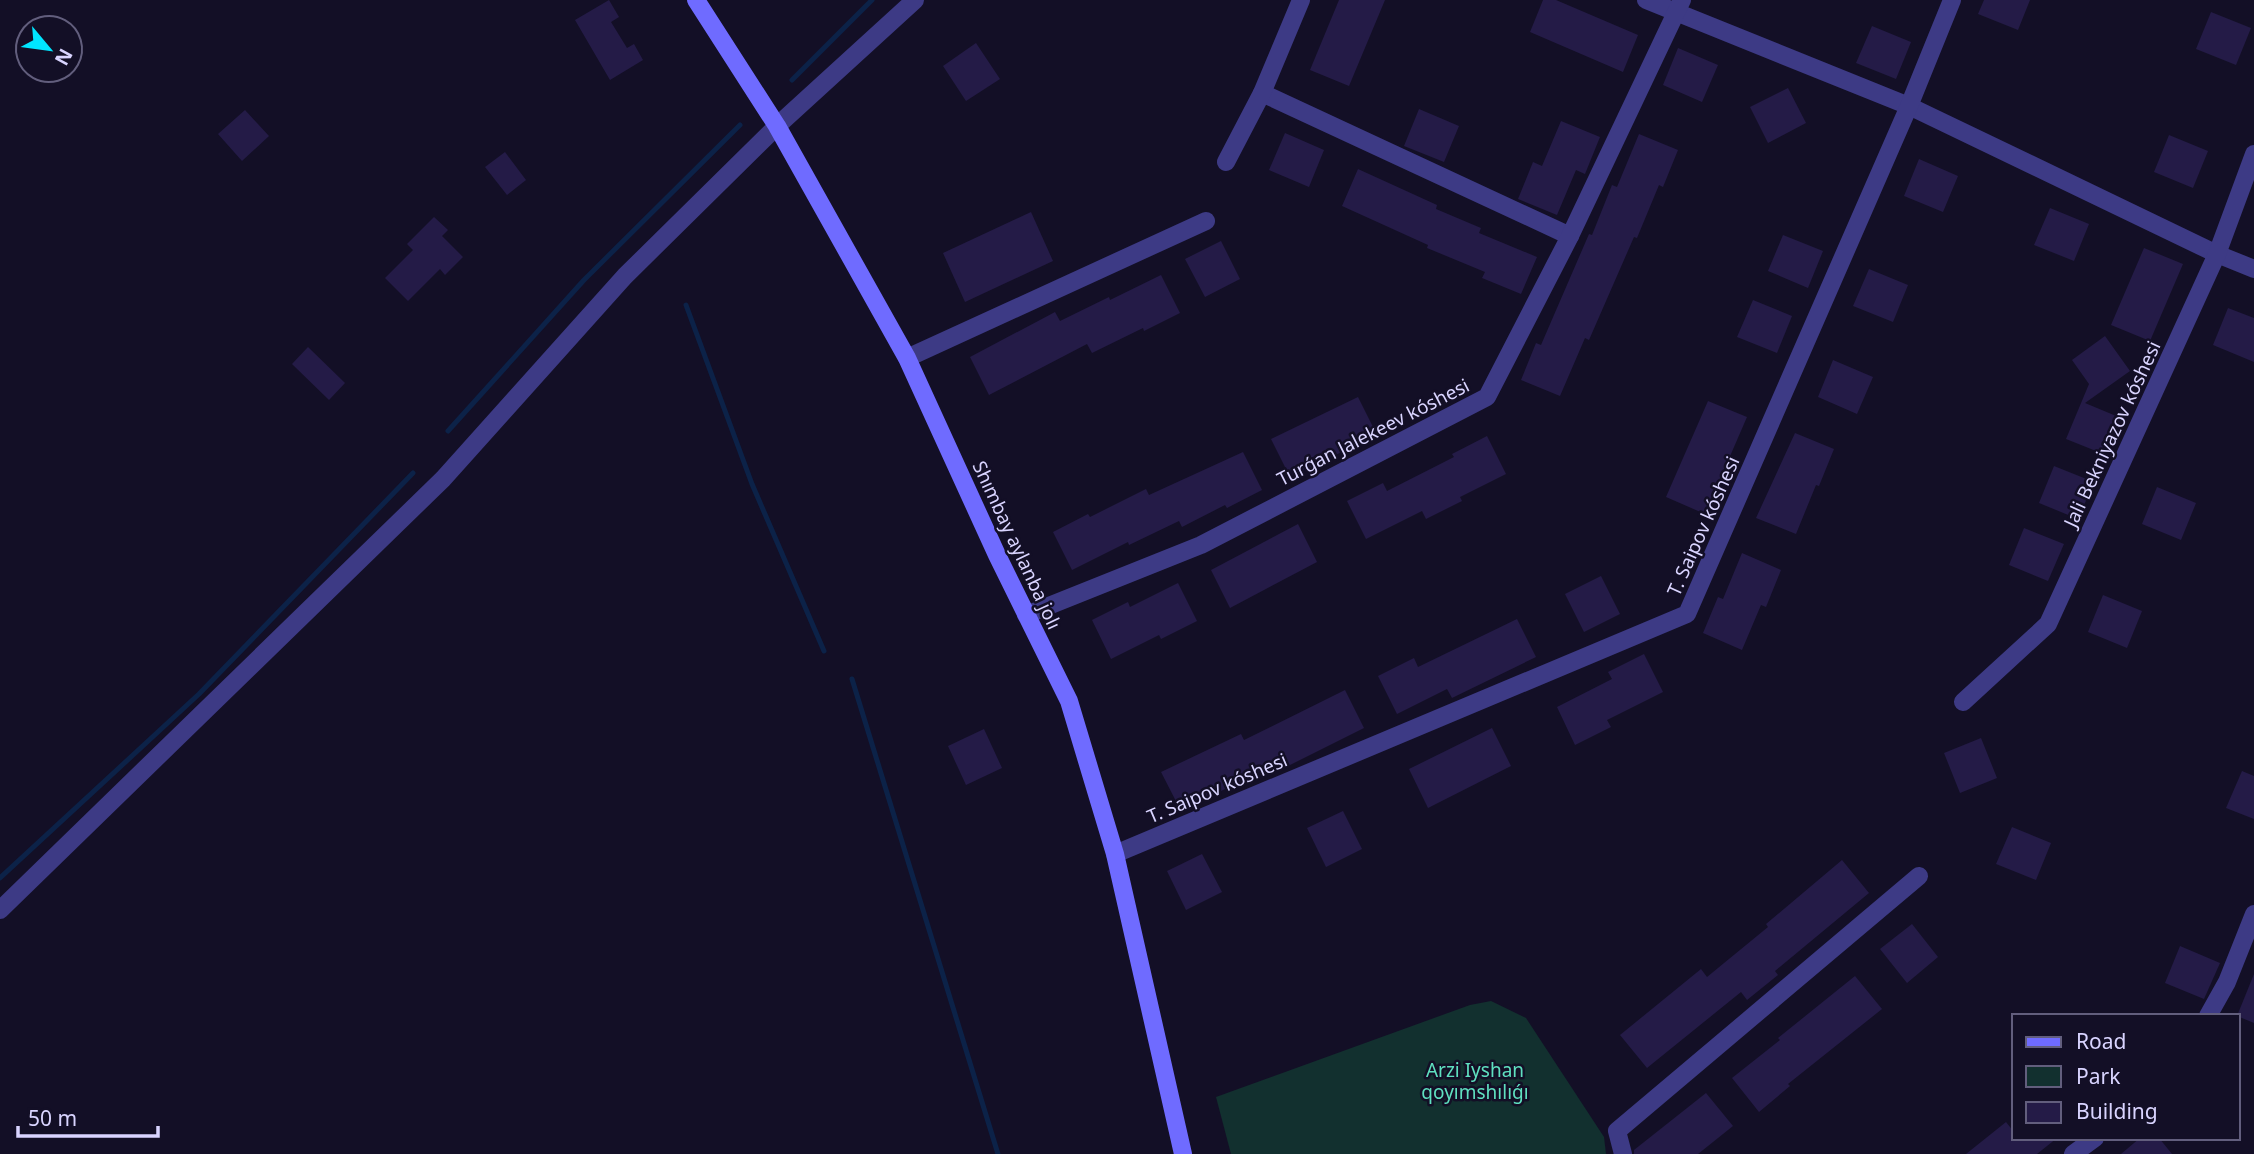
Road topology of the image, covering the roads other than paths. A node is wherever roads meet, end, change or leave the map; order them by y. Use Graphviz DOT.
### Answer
graph roads {
  1 [pos="696,0"];
  2 [pos="915,0"];
  3 [pos="1301,0"];
  4 [pos="1646,0"];
  5 [pos="1952,0"];
  6 [pos="1679,6"];
  7 [pos="1262,93"];
  8 [pos="1909,106"];
  9 [pos="777,125"];
  10 [pos="2254,154"];
  11 [pos="1226,162"];
  12 [pos="1206,221"];
  13 [pos="1570,236"];
  14 [pos="2217,254"];
  15 [pos="2254,269"];
  16 [pos="907,358"];
  17 [pos="1026,615"];
  18 [pos="1963,702"];
  19 [pos="1115,854"];
  20 [pos="1919,876"];
  21 [pos="0,910"];
  22 [pos="2254,914"];
  23 [pos="2209,1014"];
  24 [pos="2092,1140"];
  25 [pos="1183,1154"];
  26 [pos="1623,1154"];
  27 [pos="2073,1154"];
  1 -- 9 [label="main road, Shımbay aylanba jolı"];
  2 -- 9 [label="street"];
  3 -- 7 [label="street"];
  4 -- 6 [label="street"];
  5 -- 8 [label="street, T. Saipov kóshesi"];
  6 -- 8 [label="street"];
  6 -- 13 [label="street, Turǵan Jalekeev kóshesi"];
  7 -- 11 [label="street"];
  7 -- 13 [label="street"];
  8 -- 14 [label="street"];
  8 -- 19 [label="street, T. Saipov kóshesi"];
  9 -- 16 [label="main road, Shımbay aylanba jolı"];
  9 -- 21 [label="street"];
  10 -- 14 [label="street, Jali Bekniyazov kóshesi"];
  12 -- 16 [label="street"];
  13 -- 17 [label="street, Turǵan Jalekeev kóshesi"];
  14 -- 15 [label="street"];
  14 -- 18 [label="street, Jali Bekniyazov kóshesi"];
  16 -- 17 [label="main road, Shımbay aylanba jolı"];
  17 -- 19 [label="main road, Shımbay aylanba jolı"];
  19 -- 25 [label="main road, Shımbay aylanba jolı"];
  20 -- 26 [label="street"];
  22 -- 23 [label="street"];
  24 -- 27 [label="street"];
}
